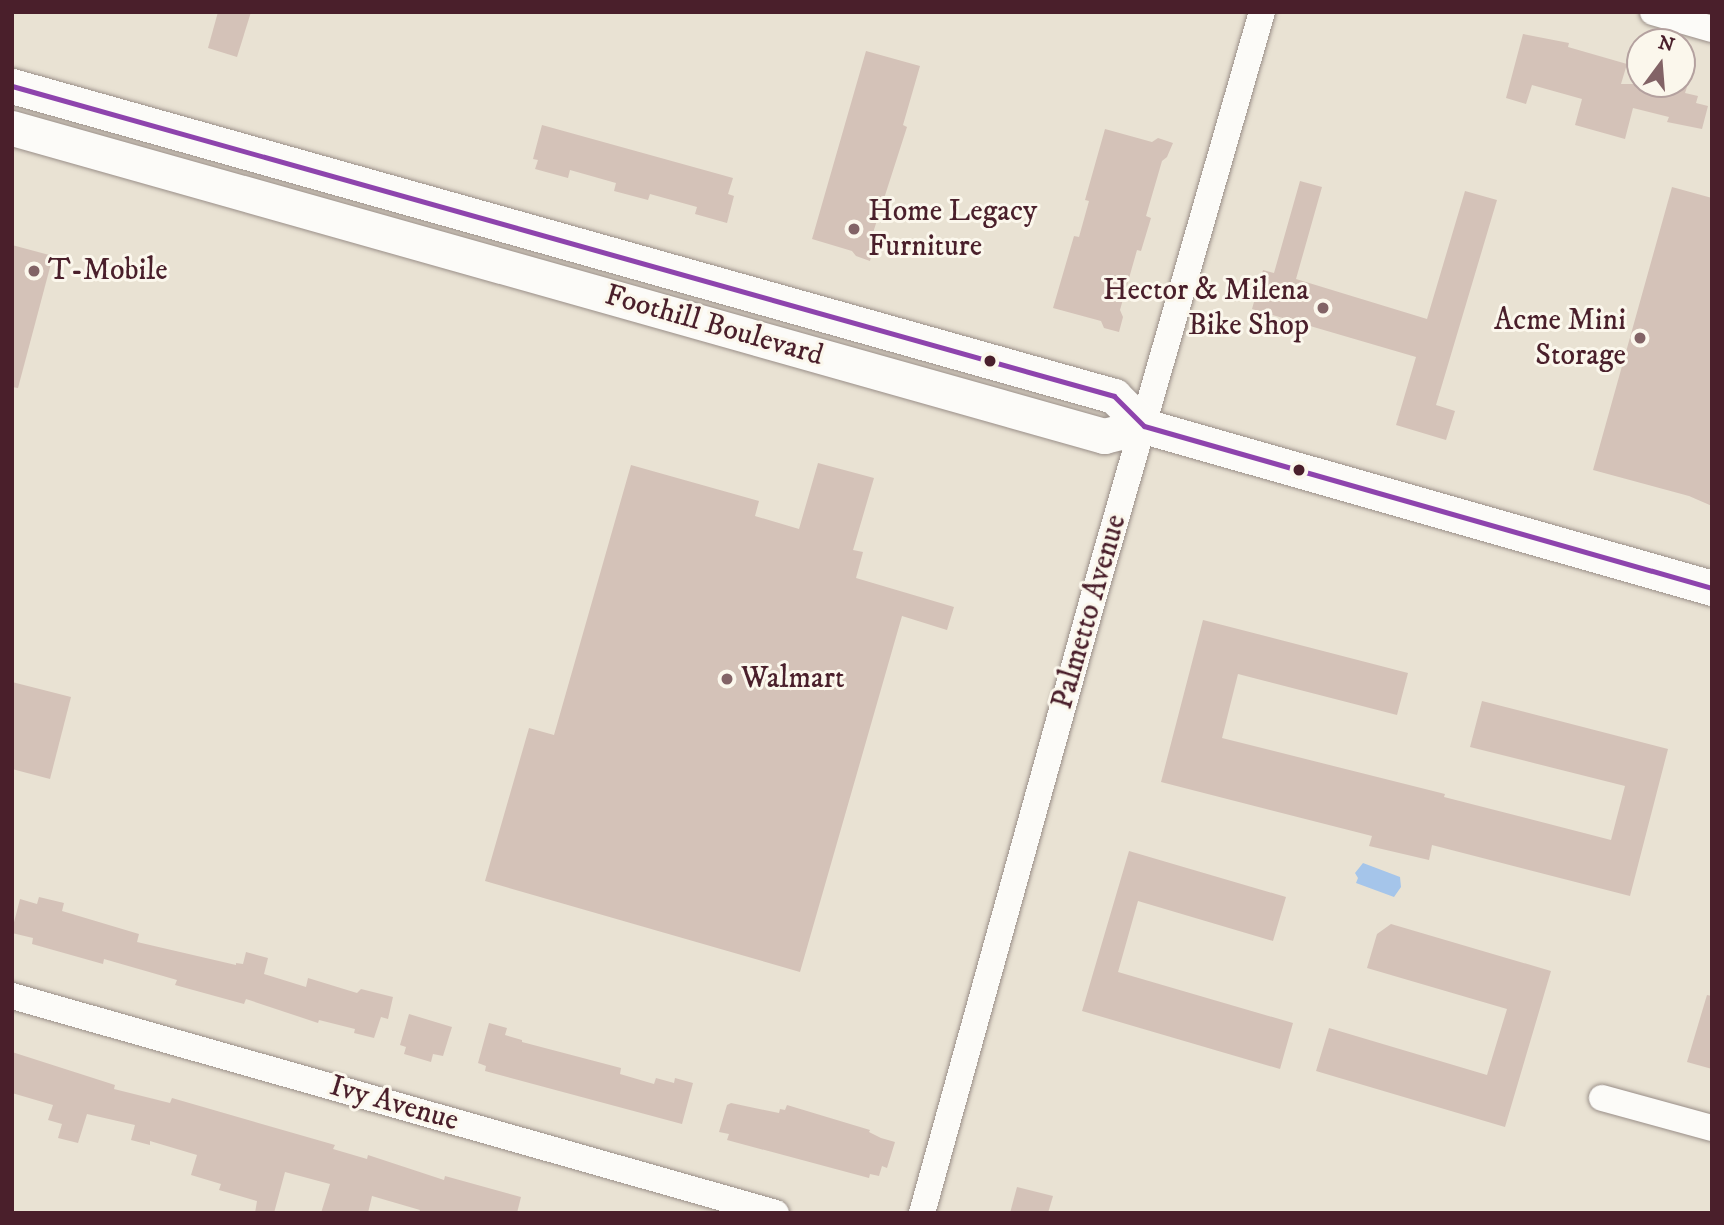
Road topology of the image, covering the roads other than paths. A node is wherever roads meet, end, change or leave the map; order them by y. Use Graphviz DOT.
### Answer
graph roads {
  1 [pos="1262,12"];
  2 [pos="1653,12"];
  3 [pos="1712,29"];
  4 [pos="12,86"];
  5 [pos="12,128"];
  6 [pos="425,202"];
  7 [pos="413,240"];
  8 [pos="1144,426"];
  9 [pos="1712,588"];
  10 [pos="12,996"];
  11 [pos="1602,1098"];
  12 [pos="1712,1128"];
  13 [pos="776,1213"];
  14 [pos="922,1213"];
  1 -- 8 [label="street, Palmetto Avenue"];
  2 -- 3 [label="street"];
  4 -- 6 [label="main road, Foothill Boulevard"];
  5 -- 7 [label="main road, Foothill Boulevard"];
  6 -- 7 [label="main road"];
  6 -- 8 [label="main road, Foothill Boulevard"];
  7 -- 8 [label="main road, Foothill Boulevard"];
  8 -- 9 [label="main road, Foothill Boulevard"];
  8 -- 14 [label="street, Palmetto Avenue"];
  10 -- 13 [label="street, Ivy Avenue"];
  11 -- 12 [label="street"];
}
